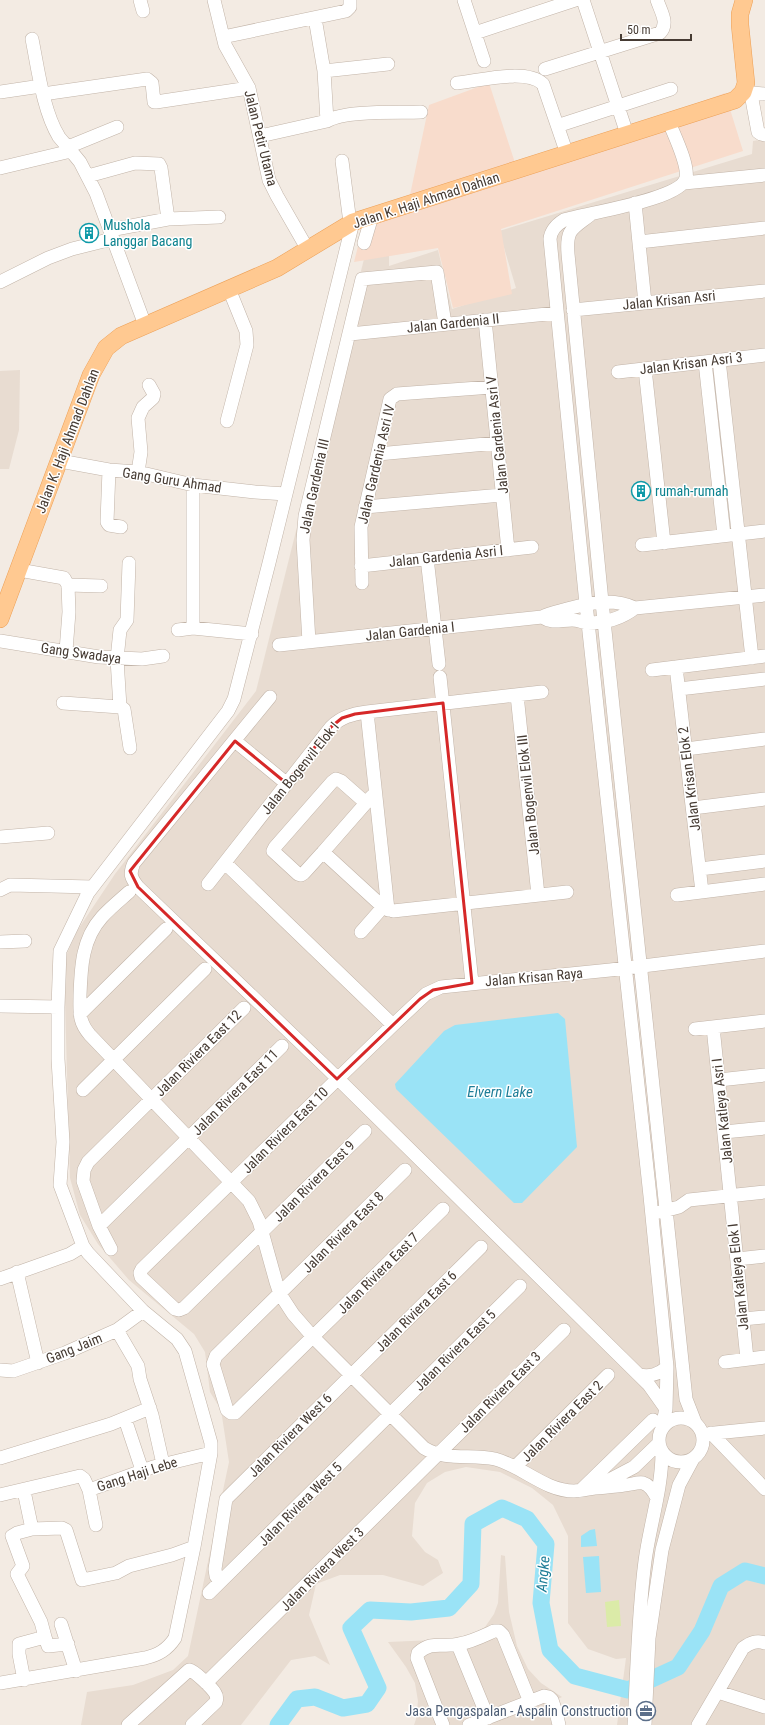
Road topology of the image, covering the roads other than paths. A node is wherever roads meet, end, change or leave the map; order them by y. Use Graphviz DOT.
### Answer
graph roads {
  1 [pos="214,0"];
  2 [pos="350,0"];
  3 [pos="464,0"];
  4 [pos="575,0"];
  5 [pos="583,0"];
  6 [pos="658,0"];
  7 [pos="744,0"];
  8 [pos="315,18"];
  9 [pos="475,33"];
  10 [pos="223,37"];
  11 [pos="32,39"];
  12 [pos="600,52"];
  13 [pos="484,61"];
  14 [pos="388,64"];
  15 [pos="545,69"];
  16 [pos="324,71"];
  17 [pos="458,83"];
  18 [pos="249,88"];
  19 [pos="671,88"];
  20 [pos="42,90"];
  21 [pos="0,92"];
  22 [pos="747,93"];
  23 [pos="765,94"];
  24 [pos="618,106"];
  25 [pos="421,112"];
  26 [pos="327,121"];
  27 [pos="669,122"];
  28 [pos="563,124"];
  29 [pos="117,127"];
  30 [pos="626,130"];
  31 [pos="765,135"];
  32 [pos="260,136"];
  33 [pos="70,149"];
  34 [pos="566,149"];
  35 [pos="342,161"];
  36 [pos="0,168"];
  37 [pos="765,175"];
  38 [pos="88,176"];
  39 [pos="684,183"];
  40 [pos="635,203"];
  41 [pos="592,214"];
  42 [pos="219,217"];
  43 [pos="168,219"];
  44 [pos="361,219"];
  45 [pos="765,228"];
  46 [pos="111,235"];
  47 [pos="639,242"];
  48 [pos="364,243"];
  49 [pos="308,250"];
  50 [pos="0,282"];
  51 [pos="229,289"];
  52 [pos="765,291"];
  53 [pos="645,303"];
  54 [pos="573,311"];
  55 [pos="557,314"];
  56 [pos="485,320"];
  57 [pos="445,324"];
  58 [pos="145,325"];
  59 [pos="350,334"];
  60 [pos="765,355"];
  61 [pos="718,360"];
  62 [pos="705,362"];
  63 [pos="645,369"];
  64 [pos="618,372"];
  65 [pos="150,385"];
  66 [pos="492,387"];
  67 [pos="227,421"];
  68 [pos="497,443"];
  69 [pos="378,454"];
  70 [pos="60,461"];
  71 [pos="110,470"];
  72 [pos="138,472"];
  73 [pos="193,485"];
  74 [pos="286,494"];
  75 [pos="502,495"];
  76 [pos="365,507"];
  77 [pos="121,527"];
  78 [pos="765,531"];
  79 [pos="738,534"];
  80 [pos="724,536"];
  81 [pos="664,543"];
  82 [pos="642,545"];
  83 [pos="532,547"];
  84 [pos="508,550"];
  85 [pos="428,558"];
  86 [pos="129,563"];
  87 [pos="361,566"];
  88 [pos="19,570"];
  89 [pos="362,583"];
  90 [pos="68,585"];
  91 [pos="101,586"];
  92 [pos="4,594"];
  93 [pos="765,595"];
  94 [pos="745,597"];
  95 [pos="602,602"];
  96 [pos="586,604"];
  97 [pos="635,608"];
  98 [pos="571,614"];
  99 [pos="0,619"];
  100 [pos="604,621"];
  101 [pos="588,623"];
  102 [pos="194,628"];
  103 [pos="435,628"];
  104 [pos="178,630"];
  105 [pos="252,634"];
  106 [pos="0,641"];
  107 [pos="309,642"];
  108 [pos="279,645"];
  109 [pos="66,651"];
  110 [pos="163,656"];
  111 [pos="765,656"];
  112 [pos="752,658"];
  113 [pos="117,659"];
  114 [pos="439,664"];
  115 [pos="676,667"];
  116 [pos="652,670"];
  117 [pos="440,677"];
  118 [pos="765,679"];
  119 [pos="679,688"];
  120 [pos="542,692"];
  121 [pos="517,694"];
  122 [pos="270,697"];
  123 [pos="64,703"];
  124 [pos="443,703"];
  125 [pos="120,707"];
  126 [pos="367,712"];
  127 [pos="765,739"];
  128 [pos="236,741"];
  129 [pos="130,748"];
  130 [pos="686,749"];
  131 [pos="286,783"];
  132 [pos="376,791"];
  133 [pos="765,799"];
  134 [pos="366,803"];
  135 [pos="693,808"];
  136 [pos="48,833"];
  137 [pos="0,837"];
  138 [pos="323,852"];
  139 [pos="765,862"];
  140 [pos="225,863"];
  141 [pos="700,869"];
  142 [pos="208,884"];
  143 [pos="765,884"];
  144 [pos="92,888"];
  145 [pos="0,890"];
  146 [pos="128,892"];
  147 [pos="567,892"];
  148 [pos="702,892"];
  149 [pos="538,895"];
  150 [pos="677,895"];
  151 [pos="464,903"];
  152 [pos="385,909"];
  153 [pos="166,929"];
  154 [pos="361,932"];
  155 [pos="25,941"];
  156 [pos="0,942"];
  157 [pos="765,951"];
  158 [pos="641,966"];
  159 [pos="626,968"];
  160 [pos="205,969"];
  161 [pos="472,983"];
  162 [pos="0,1006"];
  163 [pos="58,1007"];
  164 [pos="244,1008"];
  165 [pos="80,1014"];
  166 [pos="765,1021"];
  167 [pos="393,1025"];
  168 [pos="713,1027"];
  169 [pos="695,1029"];
  170 [pos="282,1046"];
  171 [pos="114,1060"];
  172 [pos="765,1075"];
  173 [pos="337,1079"];
  174 [pos="719,1080"];
  175 [pos="83,1090"];
  176 [pos="152,1098"];
  177 [pos="765,1128"];
  178 [pos="366,1130"];
  179 [pos="724,1132"];
  180 [pos="189,1138"];
  181 [pos="405,1170"];
  182 [pos="233,1182"];
  183 [pos="765,1192"];
  184 [pos="666,1194"];
  185 [pos="730,1195"];
  186 [pos="650,1196"];
  187 [pos="689,1200"];
  188 [pos="443,1209"];
  189 [pos="667,1211"];
  190 [pos="652,1213"];
  191 [pos="100,1226"];
  192 [pos="262,1232"];
  193 [pos="83,1246"];
  194 [pos="481,1247"];
  195 [pos="111,1249"];
  196 [pos="765,1256"];
  197 [pos="737,1259"];
  198 [pos="17,1272"];
  199 [pos="0,1279"];
  200 [pos="520,1286"];
  201 [pos="280,1294"];
  202 [pos="179,1310"];
  203 [pos="144,1311"];
  204 [pos="765,1317"];
  205 [pos="743,1319"];
  206 [pos="117,1330"];
  207 [pos="564,1330"];
  208 [pos="313,1337"];
  209 [pos="765,1357"];
  210 [pos="747,1359"];
  211 [pos="725,1362"];
  212 [pos="38,1363"];
  213 [pos="667,1368"];
  214 [pos="0,1370"];
  215 [pos="351,1375"];
  216 [pos="608,1375"];
  217 [pos="639,1375"];
  218 [pos="150,1408"];
  219 [pos="666,1410"];
  220 [pos="231,1413"];
  221 [pos="390,1414"];
  222 [pos="125,1419"];
  223 [pos="695,1422"];
  224 [pos="657,1423"];
  225 [pos="765,1428"];
  226 [pos="707,1434"];
  227 [pos="660,1448"];
  228 [pos="211,1453"];
  229 [pos="438,1454"];
  230 [pos="0,1458"];
  231 [pos="693,1459"];
  232 [pos="163,1464"];
  233 [pos="515,1467"];
  234 [pos="142,1470"];
  235 [pos="594,1488"];
  236 [pos="765,1489"];
  237 [pos="89,1490"];
  238 [pos="24,1491"];
  239 [pos="580,1491"];
  240 [pos="0,1495"];
  241 [pos="657,1498"];
  242 [pos="96,1525"];
  243 [pos="32,1529"];
  244 [pos="194,1547"];
  245 [pos="220,1582"];
  246 [pos="209,1593"];
  247 [pos="61,1624"];
  248 [pos="644,1631"];
  249 [pos="45,1637"];
  250 [pos="765,1643"];
  251 [pos="68,1644"];
  252 [pos="458,1644"];
  253 [pos="76,1671"];
  254 [pos="24,1680"];
  255 [pos="206,1683"];
  256 [pos="0,1684"];
  257 [pos="718,1692"];
  258 [pos="530,1702"];
  259 [pos="765,1707"];
  260 [pos="640,1710"];
  261 [pos="488,1718"];
  262 [pos="128,1725"];
  263 [pos="192,1725"];
  264 [pos="443,1725"];
  265 [pos="469,1725"];
  266 [pos="559,1725"];
  267 [pos="634,1725"];
  268 [pos="645,1725"];
  269 [pos="698,1725"];
  1 -- 10 [label="street, Jalan Petir Utama"];
  2 -- 8 [label="street"];
  3 -- 9 [label="street"];
  4 -- 9 [label="street"];
  5 -- 12 [label="street"];
  6 -- 12 [label="street"];
  7 -- 22 [label="main road"];
  8 -- 10 [label="street"];
  8 -- 16 [label="street"];
  9 -- 13 [label="street"];
  10 -- 18 [label="street, Jalan Petir Utama"];
  11 -- 20 [label="street"];
  12 -- 15 [label="street"];
  12 -- 24 [label="street"];
  14 -- 16 [label="street"];
  16 -- 26 [label="street"];
  17 -- 34 [label="street"];
  18 -- 20 [label="street"];
  18 -- 32 [label="street, Jalan Petir Utama"];
  19 -- 24 [label="street"];
  20 -- 21 [label="street"];
  20 -- 33 [label="street"];
  22 -- 23 [label="street"];
  22 -- 27 [label="main road, Jalan K. Haji Ahmad Dahlan"];
  22 -- 31 [label="street"];
  24 -- 28 [label="street"];
  24 -- 30 [label="street"];
  25 -- 26 [label="street"];
  26 -- 32 [label="street"];
  27 -- 30 [label="main road, Jalan K. Haji Ahmad Dahlan"];
  27 -- 39 [label="street"];
  29 -- 33 [label="street"];
  30 -- 34 [label="main road, Jalan K. Haji Ahmad Dahlan"];
  32 -- 49 [label="street, Jalan Petir Utama"];
  33 -- 36 [label="street"];
  33 -- 38 [label="street"];
  34 -- 44 [label="main road, Jalan K. Haji Ahmad Dahlan"];
  35 -- 44 [label="street"];
  37 -- 39 [label="street"];
  38 -- 43 [label="street"];
  38 -- 46 [label="street"];
  39 -- 40 [label="street"];
  40 -- 41 [label="street"];
  40 -- 47 [label="street"];
  41 -- 54 [label="street"];
  41 -- 55 [label="street"];
  42 -- 43 [label="street"];
  43 -- 46 [label="street"];
  44 -- 48 [label="street"];
  44 -- 49 [label="main road, Jalan K. Haji Ahmad Dahlan"];
  44 -- 74 [label="street"];
  45 -- 47 [label="street"];
  46 -- 50 [label="street"];
  46 -- 58 [label="street"];
  47 -- 53 [label="street"];
  49 -- 51 [label="main road, Jalan K. Haji Ahmad Dahlan"];
  51 -- 58 [label="main road, Jalan K. Haji Ahmad Dahlan"];
  51 -- 67 [label="street"];
  52 -- 53 [label="street, Jalan Krisan Asri"];
  53 -- 54 [label="street, Jalan Krisan Asri"];
  54 -- 55 [label="street"];
  54 -- 55 [label="street"];
  54 -- 95 [label="street"];
  55 -- 56 [label="street, Jalan Gardenia II"];
  55 -- 96 [label="street"];
  56 -- 57 [label="street, Jalan Gardenia II"];
  56 -- 66 [label="street, Jalan Gardenia Asri V"];
  57 -- 59 [label="street, Jalan Gardenia II"];
  57 -- 59 [label="street, Jalan Gardenia III"];
  58 -- 70 [label="main road, Jalan K. Haji Ahmad Dahlan"];
  59 -- 107 [label="street, Jalan Gardenia III"];
  60 -- 61 [label="street, Jalan Krisan Asri 3"];
  61 -- 62 [label="street, Jalan Krisan Asri 3"];
  61 -- 79 [label="street"];
  62 -- 63 [label="street, Jalan Krisan Asri 3"];
  62 -- 80 [label="street"];
  63 -- 64 [label="street, Jalan Krisan Asri 3"];
  63 -- 81 [label="street"];
  65 -- 72 [label="street"];
  66 -- 68 [label="street, Jalan Gardenia Asri V"];
  66 -- 69 [label="street, Jalan Gardenia Asri IV"];
  68 -- 69 [label="street"];
  68 -- 75 [label="street, Jalan Gardenia Asri V"];
  69 -- 76 [label="street, Jalan Gardenia Asri IV"];
  70 -- 71 [label="street, Gang Guru Ahmad"];
  70 -- 88 [label="main road, Jalan K. Haji Ahmad Dahlan"];
  71 -- 72 [label="street, Gang Guru Ahmad"];
  71 -- 77 [label="street"];
  72 -- 73 [label="street, Gang Guru Ahmad"];
  73 -- 74 [label="street, Gang Guru Ahmad"];
  73 -- 102 [label="street"];
  74 -- 105 [label="street"];
  75 -- 76 [label="street"];
  75 -- 84 [label="street, Jalan Gardenia Asri V"];
  76 -- 87 [label="street, Jalan Gardenia Asri IV"];
  78 -- 79 [label="street"];
  79 -- 80 [label="street"];
  79 -- 94 [label="street"];
  80 -- 81 [label="street"];
  81 -- 82 [label="street"];
  83 -- 84 [label="street, Jalan Gardenia Asri I"];
  84 -- 85 [label="street, Jalan Gardenia Asri I"];
  85 -- 87 [label="street, Jalan Gardenia Asri I"];
  85 -- 103 [label="street"];
  86 -- 113 [label="street"];
  87 -- 89 [label="street, Jalan Gardenia Asri IV"];
  88 -- 90 [label="street"];
  88 -- 92 [label="main road, Jalan K. Haji Ahmad Dahlan"];
  90 -- 91 [label="street"];
  90 -- 109 [label="street"];
  92 -- 99 [label="main road, Jalan K. Haji Ahmad Dahlan"];
  93 -- 94 [label="street"];
  94 -- 97 [label="street"];
  94 -- 112 [label="street"];
  95 -- 96 [label="street, Jalan Gardenia I"];
  95 -- 97 [label="street, Jalan Gardenia I"];
  95 -- 100 [label="street"];
  96 -- 98 [label="street, Jalan Gardenia I"];
  96 -- 101 [label="street"];
  97 -- 100 [label="street, Jalan Gardenia I"];
  98 -- 101 [label="street, Jalan Gardenia I"];
  98 -- 103 [label="street, Jalan Gardenia I"];
  100 -- 101 [label="street, Jalan Gardenia I"];
  100 -- 158 [label="street"];
  101 -- 159 [label="street"];
  102 -- 104 [label="street"];
  102 -- 105 [label="street"];
  103 -- 107 [label="street, Jalan Gardenia I"];
  103 -- 114 [label="street"];
  105 -- 144 [label="street"];
  106 -- 109 [label="street, Gang Swadaya"];
  107 -- 108 [label="street, Jalan Gardenia I"];
  109 -- 113 [label="street, Gang Swadaya"];
  110 -- 113 [label="street, Gang Swadaya"];
  111 -- 112 [label="street"];
  112 -- 115 [label="street"];
  113 -- 125 [label="street"];
  115 -- 116 [label="street"];
  115 -- 119 [label="street, Jalan Krisan Elok 2"];
  117 -- 124 [label="street"];
  118 -- 119 [label="street"];
  119 -- 130 [label="street, Jalan Krisan Elok 2"];
  120 -- 121 [label="street, Jalan Bogenvil Elok I"];
  121 -- 124 [label="street, Jalan Bogenvil Elok I"];
  121 -- 149 [label="street, Jalan Bogenvil Elok III"];
  122 -- 128 [label="street"];
  123 -- 125 [label="street"];
  124 -- 126 [label="street, Jalan Bogenvil Elok I"];
  124 -- 151 [label="street"];
  125 -- 129 [label="street"];
  126 -- 131 [label="street, Jalan Bogenvil Elok I"];
  126 -- 132 [label="street"];
  127 -- 130 [label="street"];
  128 -- 131 [label="street"];
  128 -- 173 [label="street"];
  130 -- 135 [label="street, Jalan Krisan Elok 2"];
  131 -- 140 [label="street, Jalan Bogenvil Elok I"];
  132 -- 134 [label="street"];
  132 -- 152 [label="street"];
  133 -- 135 [label="street"];
  134 -- 138 [label="street"];
  134 -- 138 [label="street"];
  135 -- 141 [label="street, Jalan Krisan Elok 2"];
  136 -- 137 [label="street"];
  138 -- 152 [label="street"];
  139 -- 141 [label="street"];
  140 -- 142 [label="street, Jalan Bogenvil Elok I"];
  140 -- 167 [label="street"];
  141 -- 148 [label="street, Jalan Krisan Elok 2"];
  143 -- 148 [label="street"];
  144 -- 145 [label="street"];
  144 -- 163 [label="street"];
  146 -- 165 [label="street"];
  147 -- 149 [label="street"];
  148 -- 150 [label="street"];
  149 -- 151 [label="street"];
  151 -- 152 [label="street"];
  151 -- 161 [label="street"];
  152 -- 154 [label="street"];
  153 -- 165 [label="street"];
  155 -- 156 [label="street"];
  157 -- 158 [label="street, Jalan Krisan Raya"];
  158 -- 159 [label="street, Jalan Krisan Raya"];
  158 -- 184 [label="street"];
  159 -- 161 [label="street, Jalan Krisan Raya"];
  159 -- 186 [label="street"];
  160 -- 171 [label="street"];
  161 -- 167 [label="street, Jalan Krisan Raya"];
  162 -- 163 [label="street"];
  163 -- 193 [label="street"];
  164 -- 176 [label="street, Jalan Riviera East 12"];
  165 -- 171 [label="street"];
  166 -- 168 [label="street"];
  167 -- 173 [label="street, Jalan Krisan Raya"];
  168 -- 169 [label="street"];
  168 -- 174 [label="street, Jalan Katleya Asri I"];
  170 -- 180 [label="street, Jalan Riviera East 11"];
  171 -- 175 [label="street"];
  171 -- 176 [label="street"];
  172 -- 174 [label="street"];
  173 -- 182 [label="street, Jalan Riviera East 10"];
  173 -- 217 [label="street"];
  174 -- 179 [label="street, Jalan Katleya Asri I"];
  176 -- 180 [label="street"];
  176 -- 191 [label="street, Jalan Riviera East 12"];
  177 -- 179 [label="street"];
  178 -- 192 [label="street, Jalan Riviera East 9"];
  179 -- 185 [label="street, Jalan Katleya Asri I"];
  180 -- 182 [label="street"];
  180 -- 191 [label="street, Jalan Riviera East 11"];
  181 -- 201 [label="street, Jalan Riviera East 8"];
  182 -- 192 [label="street"];
  182 -- 202 [label="street, Jalan Riviera East 10"];
  183 -- 185 [label="street"];
  184 -- 186 [label="street"];
  184 -- 187 [label="street"];
  184 -- 189 [label="street"];
  185 -- 187 [label="street"];
  185 -- 197 [label="street, Jalan Katleya Elok I"];
  186 -- 190 [label="street"];
  187 -- 189 [label="street"];
  188 -- 208 [label="street, Jalan Riviera East 7"];
  189 -- 190 [label="street"];
  189 -- 223 [label="street"];
  190 -- 213 [label="street"];
  191 -- 195 [label="street"];
  192 -- 201 [label="street"];
  192 -- 202 [label="street, Jalan Riviera East 9"];
  193 -- 198 [label="street"];
  193 -- 203 [label="street"];
  194 -- 215 [label="street, Jalan Riviera East 6"];
  196 -- 197 [label="street"];
  197 -- 205 [label="street, Jalan Katleya Elok I"];
  198 -- 199 [label="street"];
  198 -- 212 [label="street"];
  200 -- 221 [label="street, Jalan Riviera East 5"];
  201 -- 208 [label="street"];
  201 -- 220 [label="street, Jalan Riviera East 8"];
  203 -- 206 [label="street, Gang Jaim"];
  203 -- 228 [label="street"];
  204 -- 205 [label="street"];
  205 -- 210 [label="street, Jalan Katleya Elok I"];
  206 -- 212 [label="street, Gang Jaim"];
  206 -- 218 [label="street"];
  207 -- 229 [label="street, Jalan Riviera East 3"];
  208 -- 215 [label="street"];
  208 -- 220 [label="street, Jalan Riviera East 7"];
  209 -- 210 [label="street"];
  210 -- 211 [label="street"];
  212 -- 214 [label="street, Gang Jaim"];
  213 -- 217 [label="street"];
  213 -- 219 [label="street"];
  215 -- 221 [label="street"];
  215 -- 245 [label="street, Jalan Riviera West 6"];
  216 -- 233 [label="street, Jalan Riviera East 2"];
  217 -- 219 [label="street"];
  218 -- 222 [label="street"];
  218 -- 232 [label="street"];
  219 -- 224 [label="street"];
  221 -- 229 [label="street"];
  221 -- 245 [label="street, Jalan Riviera West 5"];
  222 -- 230 [label="street"];
  222 -- 234 [label="street"];
  223 -- 224 [label="street"];
  223 -- 226 [label="street"];
  224 -- 227 [label="street"];
  224 -- 239 [label="street"];
  225 -- 226 [label="street"];
  226 -- 231 [label="street"];
  226 -- 236 [label="street"];
  227 -- 231 [label="street"];
  227 -- 235 [label="street"];
  227 -- 241 [label="street"];
  228 -- 232 [label="street, Gang Haji Lebe"];
  228 -- 244 [label="street"];
  229 -- 233 [label="street"];
  229 -- 255 [label="street, Jalan Riviera West 3"];
  231 -- 248 [label="street"];
  232 -- 234 [label="street, Gang Haji Lebe"];
  233 -- 239 [label="street"];
  234 -- 237 [label="street, Gang Haji Lebe"];
  235 -- 239 [label="street"];
  235 -- 241 [label="street"];
  237 -- 238 [label="street, Gang Haji Lebe"];
  237 -- 242 [label="street"];
  238 -- 240 [label="street, Gang Haji Lebe"];
  238 -- 243 [label="street"];
  241 -- 248 [label="street"];
  243 -- 244 [label="street"];
  243 -- 249 [label="street"];
  244 -- 253 [label="street"];
  245 -- 246 [label="street, Jalan Riviera West 5"];
  247 -- 251 [label="street"];
  248 -- 260 [label="street"];
  249 -- 251 [label="street"];
  249 -- 254 [label="street"];
  250 -- 257 [label="street"];
  251 -- 253 [label="street"];
  252 -- 258 [label="street"];
  252 -- 261 [label="street"];
  252 -- 264 [label="street"];
  253 -- 254 [label="street"];
  254 -- 256 [label="street"];
  255 -- 262 [label="street"];
  255 -- 263 [label="street"];
  257 -- 259 [label="street"];
  257 -- 269 [label="street"];
  258 -- 261 [label="street"];
  258 -- 266 [label="street"];
  260 -- 267 [label="street"];
  260 -- 268 [label="street"];
  261 -- 265 [label="street"];
}
